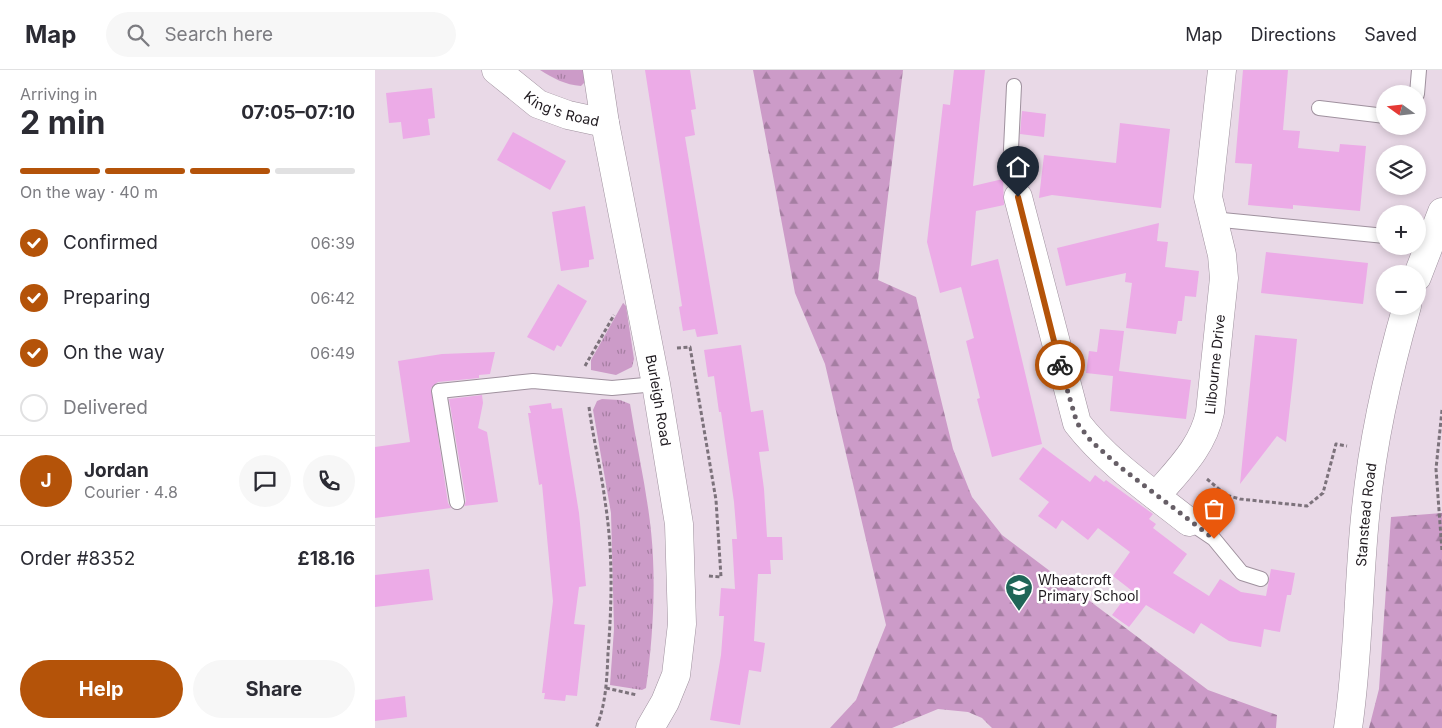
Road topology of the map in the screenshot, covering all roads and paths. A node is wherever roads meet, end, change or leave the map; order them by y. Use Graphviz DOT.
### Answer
graph roads {
  1 [pos="496,70"];
  2 [pos="597,70"];
  3 [pos="1222,70"];
  4 [pos="1419,70"];
  5 [pos="1418,85"];
  6 [pos="1014,86"];
  7 [pos="1319,108"];
  8 [pos="1376,115"];
  9 [pos="605,123"];
  10 [pos="1018,197"];
  11 [pos="1442,212"];
  12 [pos="1212,218"];
  13 [pos="1376,235"];
  14 [pos="1422,265"];
  15 [pos="640,292"];
  16 [pos="1404,315"];
  17 [pos="649,352"];
  18 [pos="656,384"];
  19 [pos="587,386"];
  20 [pos="1442,410"];
  21 [pos="1374,449"];
  22 [pos="1186,460"];
  23 [pos="1156,496"];
  24 [pos="457,502"];
  25 [pos="1189,522"];
  26 [pos="1442,551"];
  27 [pos="704,576"];
  28 [pos="1261,579"];
  29 [pos="606,688"];
  30 [pos="618,691"];
  31 [pos="596,728"];
  32 [pos="649,728"];
  33 [pos="1348,728"];
  1 -- 9 [label="street, King's Road"];
  2 -- 9 [label="street, Burleigh Road"];
  3 -- 12 [label="street, Lilbourne Drive"];
  4 -- 5 [label="lane"];
  6 -- 10 [label="lane"];
  7 -- 8 [label="lane"];
  9 -- 15 [label="street, Burleigh Road"];
  10 -- 23 [label="street"];
  11 -- 14 [label="street"];
  12 -- 13 [label="lane"];
  12 -- 22 [label="street, Lilbourne Drive"];
  15 -- 17 [label="street, Burleigh Road"];
  15 -- 19 [label="path"];
  16 -- 21 [label="street, Stanstead Road"];
  17 -- 18 [label="street, Burleigh Road"];
  17 -- 27 [label="path"];
  18 -- 19 [label="lane"];
  18 -- 32 [label="street, Burleigh Road"];
  19 -- 24 [label="lane"];
  19 -- 29 [label="path"];
  20 -- 26 [label="path"];
  21 -- 22 [label="path"];
  21 -- 33 [label="street, Stanstead Road"];
  22 -- 23 [label="street, Lilbourne Drive"];
  23 -- 25 [label="street"];
  25 -- 28 [label="lane"];
  29 -- 30 [label="path"];
  29 -- 31 [label="path"];
}
